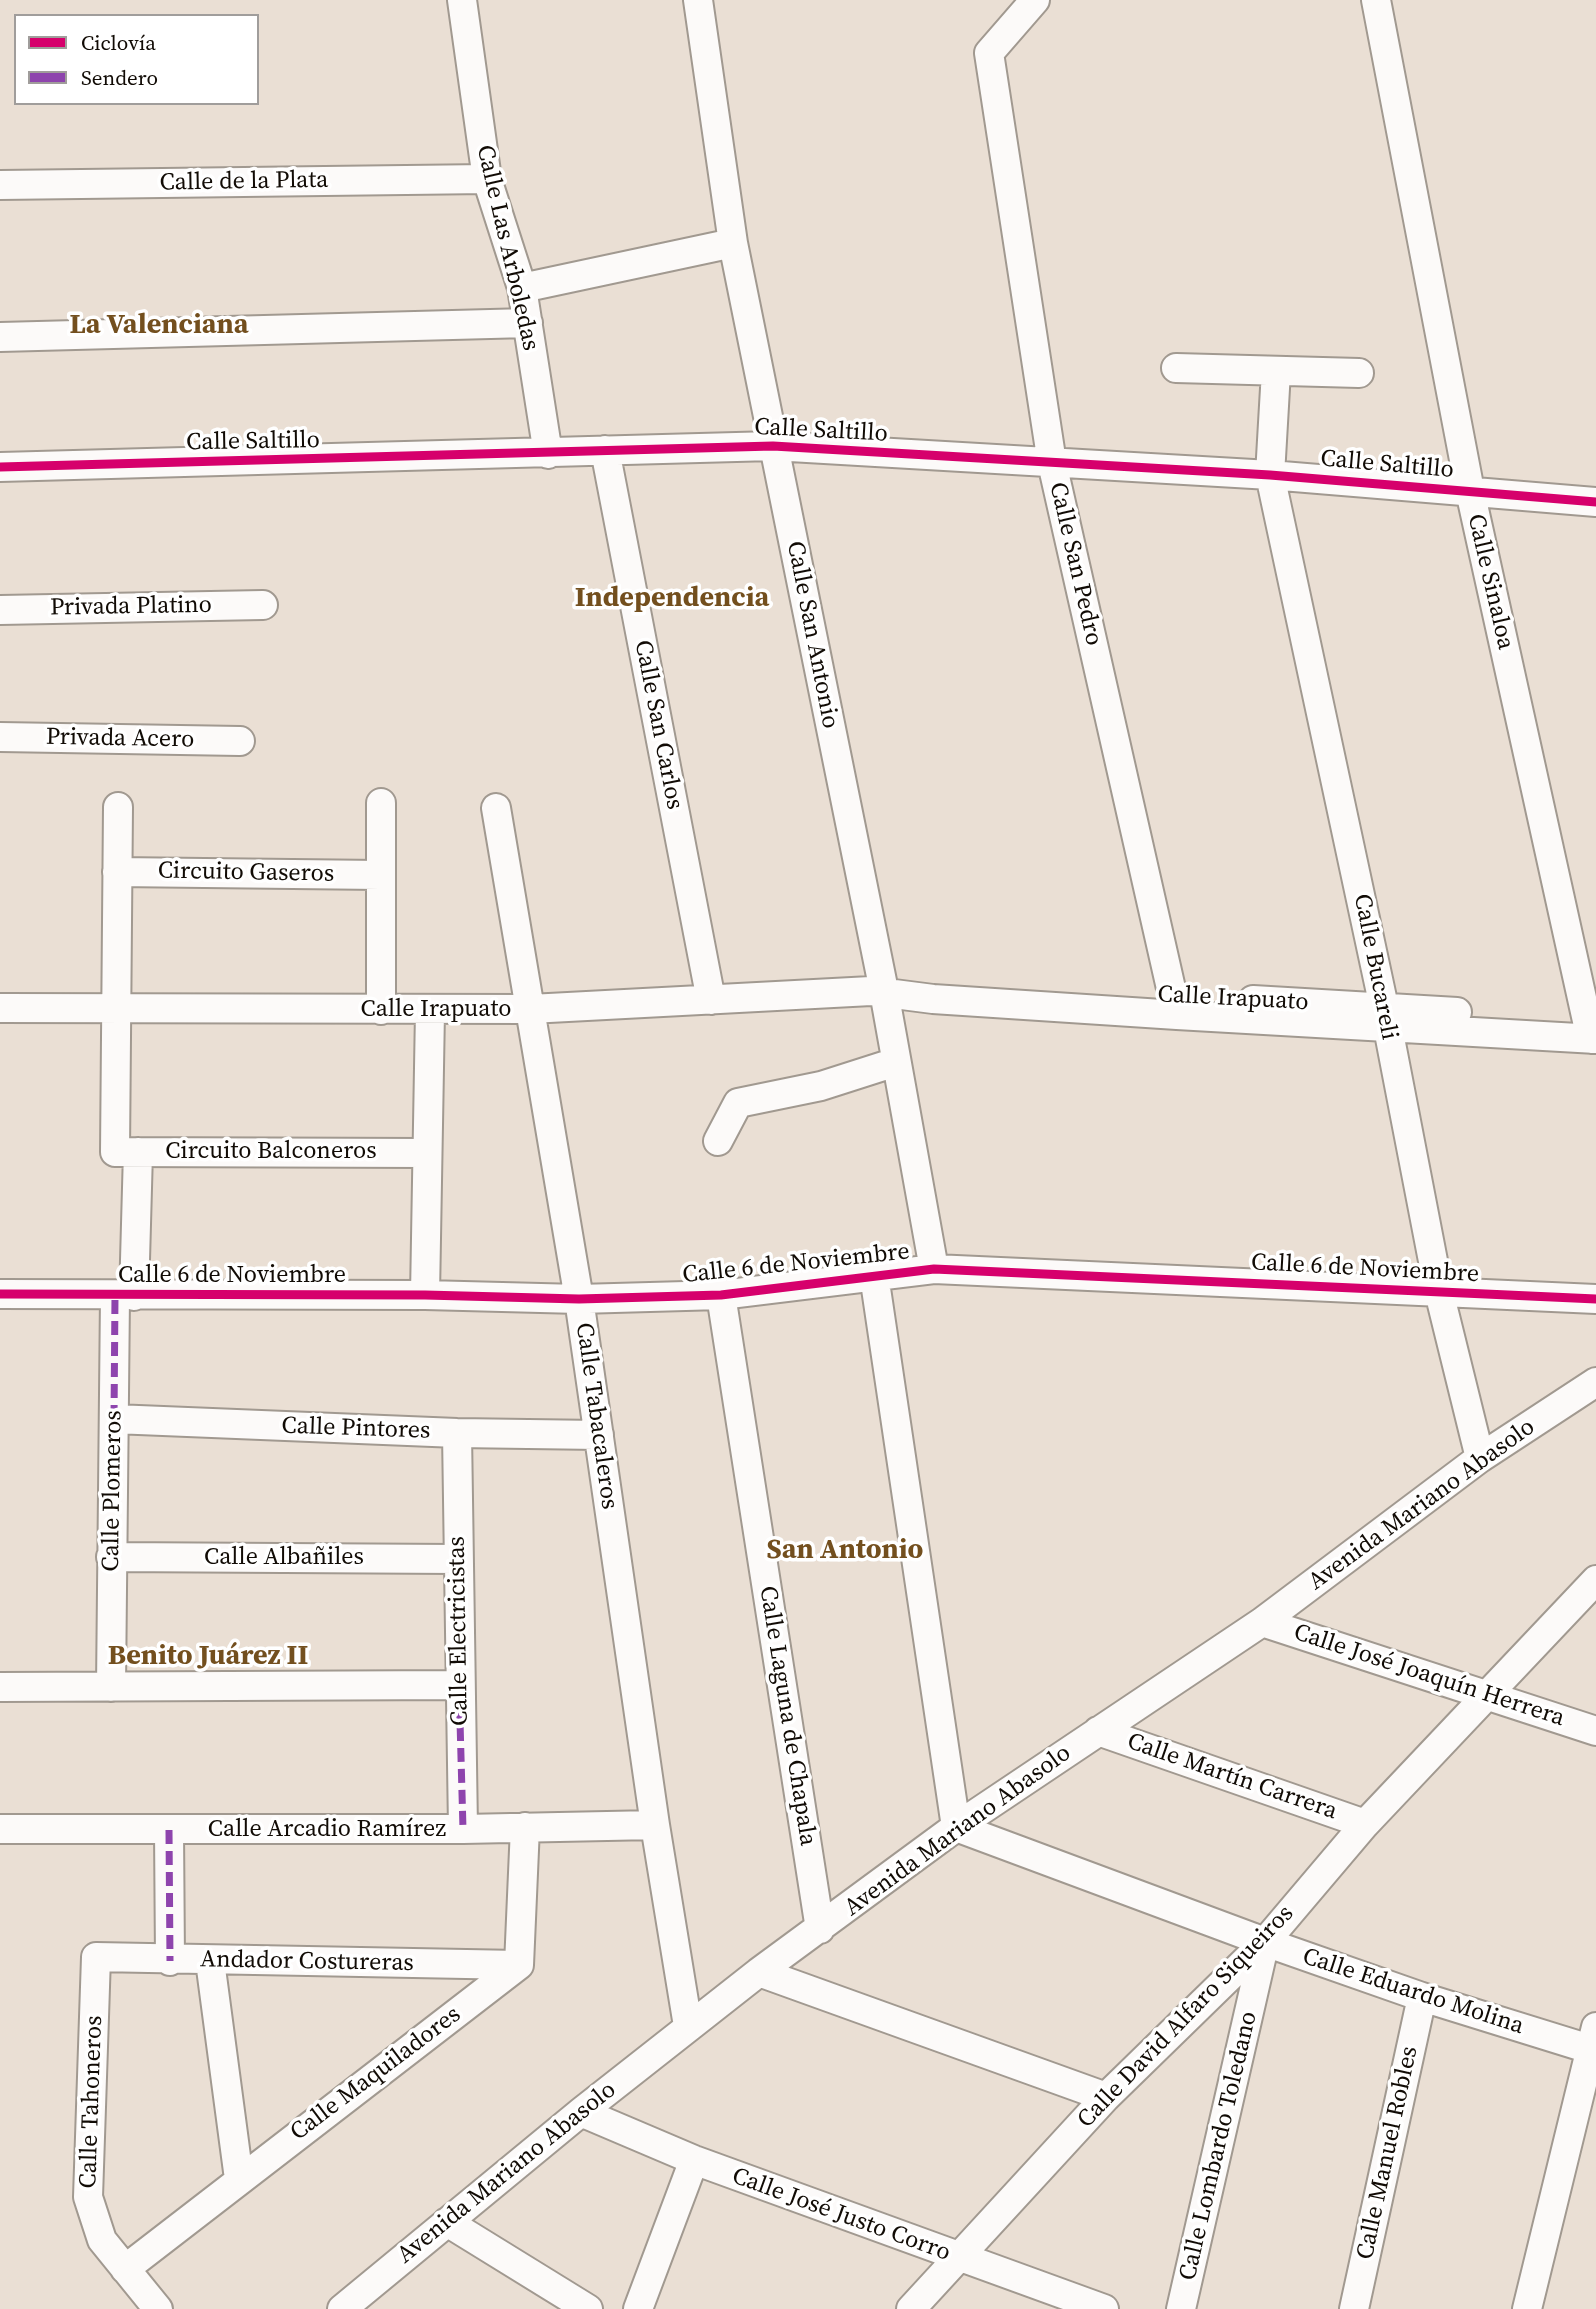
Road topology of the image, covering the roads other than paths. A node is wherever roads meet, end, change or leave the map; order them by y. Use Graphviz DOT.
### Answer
graph roads {
  1 [pos="462,0"];
  2 [pos="698,0"];
  3 [pos="1035,0"];
  4 [pos="1376,0"];
  5 [pos="488,179"];
  6 [pos="0,185"];
  7 [pos="733,243"];
  8 [pos="522,288"];
  9 [pos="528,323"];
  10 [pos="0,337"];
  11 [pos="1177,368"];
  12 [pos="1276,371"];
  13 [pos="1359,373"];
  14 [pos="773,446"];
  15 [pos="605,450"];
  16 [pos="548,454"];
  17 [pos="1052,463"];
  18 [pos="0,467"];
  19 [pos="1270,475"];
  20 [pos="1469,491"];
  21 [pos="1596,502"];
  22 [pos="263,605"];
  23 [pos="0,610"];
  24 [pos="0,737"];
  25 [pos="240,741"];
  26 [pos="381,803"];
  27 [pos="118,807"];
  28 [pos="496,808"];
  29 [pos="117,872"];
  30 [pos="380,875"];
  31 [pos="879,990"];
  32 [pos="711,1000"];
  33 [pos="1175,1005"];
  34 [pos="0,1008"];
  35 [pos="530,1009"];
  36 [pos="115,1010"];
  37 [pos="380,1010"];
  38 [pos="429,1010"];
  39 [pos="1386,1017"];
  40 [pos="1593,1030"];
  41 [pos="896,1062"];
  42 [pos="718,1141"];
  43 [pos="138,1152"];
  44 [pos="427,1153"];
  45 [pos="934,1269"];
  46 [pos="874,1275"];
  47 [pos="1439,1292"];
  48 [pos="0,1294"];
  49 [pos="425,1295"];
  50 [pos="721,1295"];
  51 [pos="124,1296"];
  52 [pos="579,1299"];
  53 [pos="1596,1299"];
  54 [pos="1596,1382"];
  55 [pos="114,1419"];
  56 [pos="457,1433"];
  57 [pos="599,1434"];
  58 [pos="1480,1458"];
  59 [pos="111,1557"];
  60 [pos="457,1559"];
  61 [pos="1596,1580"];
  62 [pos="1262,1622"];
  63 [pos="459,1685"];
  64 [pos="0,1687"];
  65 [pos="111,1687"];
  66 [pos="1487,1693"];
  67 [pos="1098,1731"];
  68 [pos="1596,1731"];
  69 [pos="1365,1824"];
  70 [pos="654,1825"];
  71 [pos="525,1827"];
  72 [pos="956,1827"];
  73 [pos="0,1829"];
  74 [pos="463,1829"];
  75 [pos="169,1830"];
  76 [pos="820,1930"];
  77 [pos="1265,1942"];
  78 [pos="96,1957"];
  79 [pos="170,1961"];
  80 [pos="210,1961"];
  81 [pos="519,1965"];
  82 [pos="759,1972"];
  83 [pos="1422,1997"];
  84 [pos="688,2026"];
  85 [pos="1594,2043"];
  86 [pos="1106,2097"];
  87 [pos="581,2112"];
  88 [pos="694,2160"];
  89 [pos="239,2179"];
  90 [pos="447,2222"];
  91 [pos="956,2258"];
  92 [pos="125,2269"];
  93 [pos="158,2309"];
  94 [pos="342,2309"];
  95 [pos="588,2309"];
  96 [pos="638,2309"];
  97 [pos="911,2309"];
  98 [pos="1104,2309"];
  99 [pos="1181,2309"];
  100 [pos="1354,2309"];
  101 [pos="1527,2309"];
  1 -- 5 [label="street, Calle Las Arboledas"];
  2 -- 7 [label="street, Calle San Antonio"];
  3 -- 17 [label="street, Calle San Pedro"];
  4 -- 20 [label="street, Calle Sinaloa"];
  5 -- 6 [label="street, Calle de la Plata"];
  5 -- 8 [label="street, Calle Las Arboledas"];
  7 -- 8 [label="street"];
  7 -- 14 [label="street, Calle San Antonio"];
  8 -- 9 [label="street, Calle Las Arboledas"];
  9 -- 10 [label="street"];
  9 -- 16 [label="street, Calle Las Arboledas"];
  11 -- 12 [label="street"];
  12 -- 13 [label="street"];
  12 -- 19 [label="street, Calle Bucareli"];
  14 -- 15 [label="street, Calle Saltillo"];
  14 -- 17 [label="street, Calle Saltillo"];
  14 -- 31 [label="street, Calle San Antonio"];
  15 -- 16 [label="street, Calle Saltillo"];
  15 -- 32 [label="street, Calle San Carlos"];
  16 -- 18 [label="street, Calle Saltillo"];
  17 -- 19 [label="street, Calle Saltillo"];
  17 -- 33 [label="street, Calle San Pedro"];
  19 -- 20 [label="street, Calle Saltillo"];
  19 -- 39 [label="street, Calle Bucareli"];
  20 -- 21 [label="street, Calle Saltillo"];
  20 -- 40 [label="street, Calle Sinaloa"];
  22 -- 23 [label="street, Privada Platino"];
  24 -- 25 [label="street, Privada Acero"];
  26 -- 30 [label="street"];
  27 -- 29 [label="street"];
  28 -- 35 [label="street, Calle Tabacaleros"];
  29 -- 30 [label="street, Circuito Gaseros"];
  29 -- 36 [label="street"];
  30 -- 37 [label="street"];
  31 -- 32 [label="street, Calle Irapuato"];
  31 -- 33 [label="street, Calle Irapuato"];
  31 -- 41 [label="street, Calle San Antonio"];
  32 -- 35 [label="street, Calle Irapuato"];
  33 -- 39 [label="street, Calle Irapuato"];
  34 -- 36 [label="street, Calle Irapuato"];
  35 -- 38 [label="street, Calle Irapuato"];
  35 -- 52 [label="street, Calle Tabacaleros"];
  36 -- 37 [label="street, Calle Irapuato"];
  36 -- 43 [label="street, Circuito Balconeros"];
  37 -- 38 [label="street, Calle Irapuato"];
  38 -- 44 [label="street"];
  39 -- 40 [label="street, Calle Irapuato"];
  39 -- 47 [label="street, Calle Bucareli"];
  41 -- 42 [label="street"];
  41 -- 45 [label="street, Calle San Antonio"];
  43 -- 44 [label="street, Circuito Balconeros"];
  43 -- 51 [label="street, Calle Plomeros"];
  44 -- 49 [label="street"];
  45 -- 46 [label="street, Calle 6 de Noviembre"];
  45 -- 47 [label="street, Calle 6 de Noviembre"];
  46 -- 50 [label="street, Calle 6 de Noviembre"];
  46 -- 72 [label="street"];
  47 -- 53 [label="street, Calle 6 de Noviembre"];
  47 -- 58 [label="street, Calle Bucareli"];
  48 -- 51 [label="street, Calle 6 de Noviembre"];
  49 -- 51 [label="street, Calle 6 de Noviembre"];
  49 -- 52 [label="street, Calle 6 de Noviembre"];
  50 -- 52 [label="street, Calle 6 de Noviembre"];
  50 -- 76 [label="street, Calle Laguna de Chapala"];
  51 -- 55 [label="street, Calle Plomeros"];
  52 -- 57 [label="street, Calle Tabacaleros"];
  54 -- 58 [label="street, Avenida Mariano Abasolo"];
  55 -- 56 [label="street, Calle Pintores"];
  55 -- 59 [label="street, Calle Plomeros"];
  56 -- 57 [label="street, Calle Pintores"];
  56 -- 60 [label="street, Calle Electricistas"];
  57 -- 70 [label="street, Calle Tabacaleros"];
  58 -- 62 [label="street, Avenida Mariano Abasolo"];
  59 -- 60 [label="street, Calle Albañiles"];
  59 -- 65 [label="street, Calle Plomeros"];
  60 -- 63 [label="street, Calle Electricistas"];
  61 -- 66 [label="street, Calle David Alfaro Siqueiros"];
  62 -- 66 [label="street, Calle José Joaquín Herrera"];
  62 -- 67 [label="street, Avenida Mariano Abasolo"];
  63 -- 65 [label="street"];
  63 -- 74 [label="street, Calle Electricistas"];
  64 -- 65 [label="street"];
  66 -- 68 [label="street, Calle José Joaquín Herrera"];
  66 -- 69 [label="street, Calle David Alfaro Siqueiros"];
  67 -- 69 [label="street, Calle Martín Carrera"];
  67 -- 72 [label="street, Avenida Mariano Abasolo"];
  69 -- 77 [label="street, Calle David Alfaro Siqueiros"];
  70 -- 71 [label="street, Calle Arcadio Ramírez"];
  70 -- 84 [label="street, Calle Tabacaleros"];
  71 -- 74 [label="street, Calle Arcadio Ramírez"];
  71 -- 81 [label="street"];
  72 -- 76 [label="street, Avenida Mariano Abasolo"];
  72 -- 77 [label="street, Calle Eduardo Molina"];
  73 -- 75 [label="street, Calle Arcadio Ramírez"];
  74 -- 75 [label="street, Calle Arcadio Ramírez"];
  75 -- 79 [label="street"];
  76 -- 82 [label="street, Avenida Mariano Abasolo"];
  77 -- 83 [label="street, Calle Eduardo Molina"];
  77 -- 86 [label="street, Calle David Alfaro Siqueiros"];
  77 -- 99 [label="street, Calle Lombardo Toledano"];
  78 -- 79 [label="street, Andador Costureras"];
  78 -- 92 [label="street, Calle Tahoneros"];
  79 -- 80 [label="street, Andador Costureras"];
  80 -- 81 [label="street, Andador Costureras"];
  80 -- 89 [label="street"];
  81 -- 89 [label="street, Calle Maquiladores"];
  82 -- 84 [label="street, Avenida Mariano Abasolo"];
  82 -- 86 [label="street"];
  83 -- 85 [label="street, Calle Eduardo Molina"];
  83 -- 100 [label="street, Calle Manuel Robles"];
  84 -- 87 [label="street, Avenida Mariano Abasolo"];
  85 -- 101 [label="street"];
  86 -- 91 [label="street, Calle David Alfaro Siqueiros"];
  87 -- 88 [label="street, Calle José Justo Corro"];
  87 -- 90 [label="street, Avenida Mariano Abasolo"];
  88 -- 91 [label="street, Calle José Justo Corro"];
  88 -- 96 [label="street"];
  89 -- 92 [label="street, Calle Maquiladores"];
  90 -- 94 [label="street, Avenida Mariano Abasolo"];
  90 -- 95 [label="street"];
  91 -- 97 [label="street, Calle David Alfaro Siqueiros"];
  91 -- 98 [label="street, Calle José Justo Corro"];
  92 -- 93 [label="street, Calle Tahoneros"];
}
